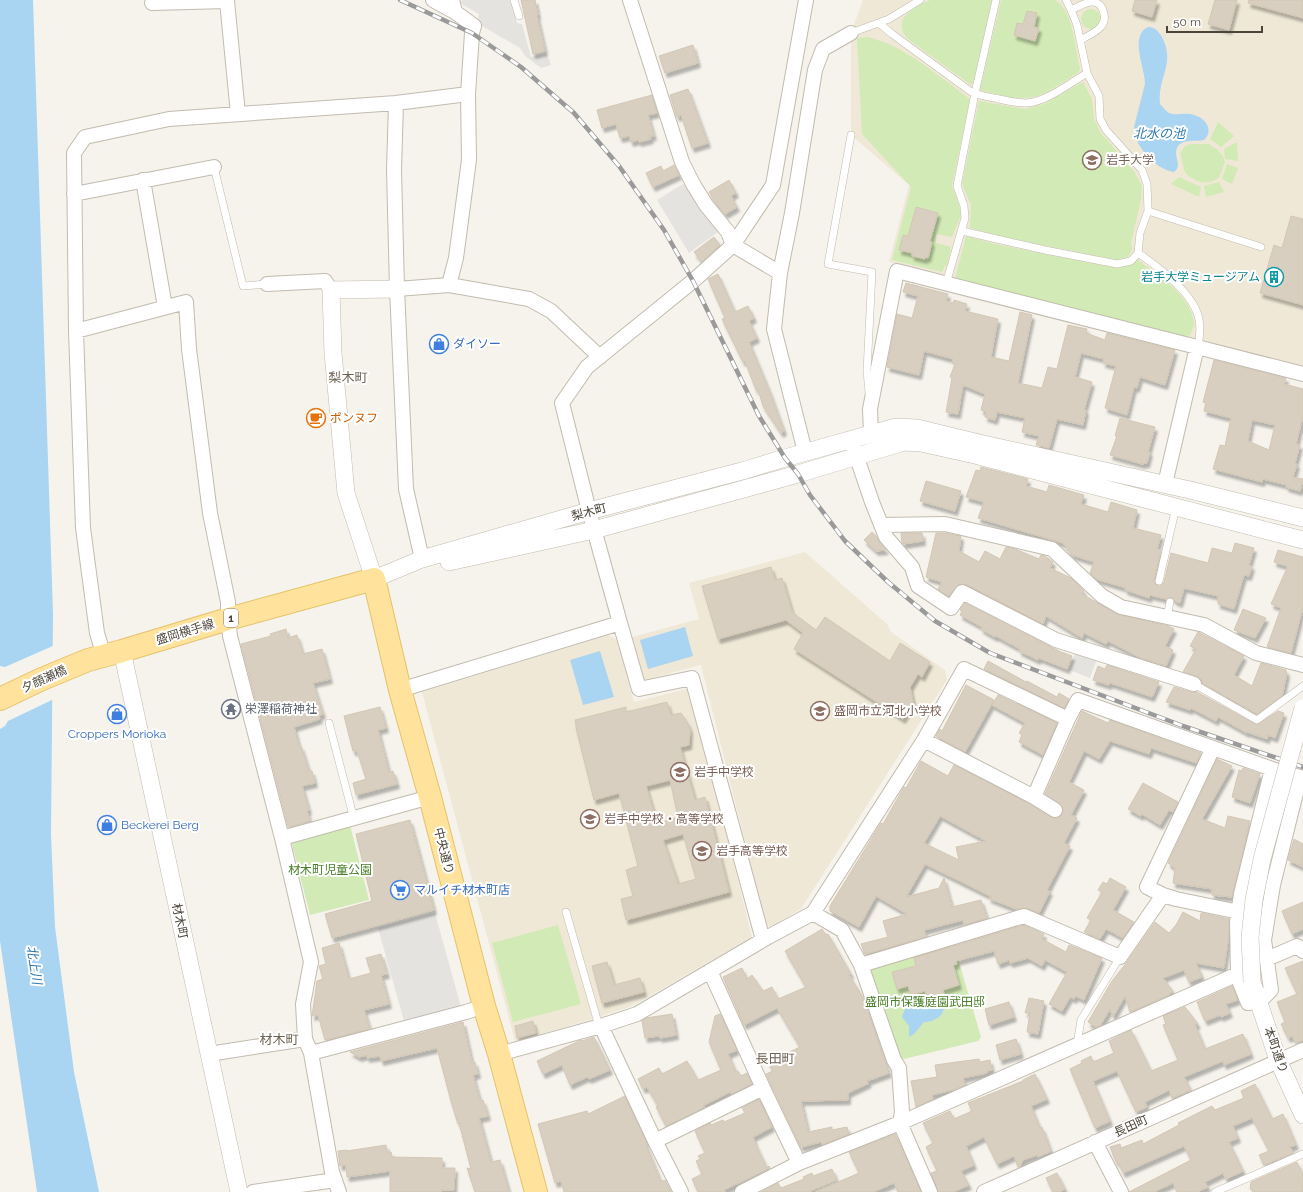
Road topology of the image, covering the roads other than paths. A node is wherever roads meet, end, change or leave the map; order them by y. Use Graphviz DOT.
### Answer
graph roads {
  1 [pos="433,0"];
  2 [pos="514,0"];
  3 [pos="630,0"];
  4 [pos="806,0"];
  5 [pos="920,0"];
  6 [pos="996,0"];
  7 [pos="1066,0"];
  8 [pos="152,3"];
  9 [pos="454,6"];
  10 [pos="1071,10"];
  11 [pos="519,16"];
  12 [pos="879,22"];
  13 [pos="851,33"];
  14 [pos="1080,40"];
  15 [pos="1087,73"];
  16 [pos="975,93"];
  17 [pos="468,94"];
  18 [pos="396,103"];
  19 [pos="238,114"];
  20 [pos="852,135"];
  21 [pos="214,167"];
  22 [pos="143,180"];
  23 [pos="74,194"];
  24 [pos="1148,211"];
  25 [pos="962,232"];
  26 [pos="733,245"];
  27 [pos="1261,247"];
  28 [pos="1138,253"];
  29 [pos="780,273"];
  30 [pos="267,284"];
  31 [pos="946,284"];
  32 [pos="450,285"];
  33 [pos="397,289"];
  34 [pos="331,290"];
  35 [pos="165,307"];
  36 [pos="76,331"];
  37 [pos="1197,346"];
  38 [pos="600,357"];
  39 [pos="1303,374"];
  40 [pos="870,409"];
  41 [pos="871,434"];
  42 [pos="851,440"];
  43 [pos="805,452"];
  44 [pos="857,456"];
  45 [pos="1165,484"];
  46 [pos="1176,506"];
  47 [pos="589,511"];
  48 [pos="1303,518"];
  49 [pos="882,525"];
  50 [pos="594,530"];
  51 [pos="1303,540"];
  52 [pos="422,559"];
  53 [pos="374,579"];
  54 [pos="1158,581"];
  55 [pos="1170,602"];
  56 [pos="1167,617"];
  57 [pos="228,618"];
  58 [pos="620,623"];
  59 [pos="105,656"];
  60 [pos="1303,665"];
  61 [pos="1194,684"];
  62 [pos="1303,686"];
  63 [pos="400,690"];
  64 [pos="0,699"];
  65 [pos="1303,708"];
  66 [pos="1068,719"];
  67 [pos="329,723"];
  68 [pos="924,740"];
  69 [pos="1213,748"];
  70 [pos="1272,769"];
  71 [pos="430,797"];
  72 [pos="1034,797"];
  73 [pos="1055,810"];
  74 [pos="354,819"];
  75 [pos="282,838"];
  76 [pos="1163,895"];
  77 [pos="566,912"];
  78 [pos="1239,912"];
  79 [pos="813,913"];
  80 [pos="763,940"];
  81 [pos="1303,951"];
  82 [pos="1120,957"];
  83 [pos="1267,959"];
  84 [pos="861,965"];
  85 [pos="710,971"];
  86 [pos="1245,978"];
  87 [pos="1259,1002"];
  88 [pos="484,1006"];
  89 [pos="600,1026"];
  90 [pos="305,1039"];
  91 [pos="1077,1044"];
  92 [pos="1303,1050"];
  93 [pos="311,1053"];
  94 [pos="209,1054"];
  95 [pos="499,1054"];
  96 [pos="1278,1060"];
  97 [pos="763,1088"];
  98 [pos="1303,1116"];
  99 [pos="900,1123"];
  100 [pos="655,1141"];
  101 [pos="1095,1142"];
  102 [pos="1303,1154"];
  103 [pos="799,1163"];
  104 [pos="337,1186"];
  105 [pos="239,1192"];
  106 [pos="253,1192"];
  107 [pos="536,1192"];
  108 [pos="681,1192"];
  109 [pos="742,1192"];
  110 [pos="930,1192"];
  111 [pos="984,1192"];
  112 [pos="1121,1192"];
  113 [pos="1216,1192"];
  1 -- 9 [label="street"];
  2 -- 11 [label="lane"];
  3 -- 26 [label="street"];
  4 -- 26 [label="street"];
  5 -- 12 [label="lane"];
  6 -- 16 [label="lane"];
  7 -- 10 [label="lane"];
  8 -- 19 [label="street"];
  9 -- 17 [label="street"];
  10 -- 14 [label="lane"];
  10 -- 14 [label="lane"];
  12 -- 13 [label="lane"];
  12 -- 16 [label="lane"];
  13 -- 29 [label="street"];
  14 -- 15 [label="lane"];
  15 -- 16 [label="lane"];
  15 -- 24 [label="lane"];
  16 -- 25 [label="lane"];
  17 -- 18 [label="street"];
  17 -- 32 [label="street"];
  18 -- 19 [label="street"];
  18 -- 33 [label="street"];
  19 -- 23 [label="street"];
  20 -- 40 [label="lane"];
  21 -- 22 [label="street"];
  21 -- 30 [label="lane"];
  22 -- 23 [label="street"];
  22 -- 35 [label="street"];
  23 -- 36 [label="street"];
  24 -- 27 [label="lane"];
  24 -- 28 [label="lane"];
  25 -- 28 [label="lane"];
  25 -- 31 [label="lane"];
  26 -- 29 [label="street"];
  26 -- 38 [label="street"];
  28 -- 37 [label="lane"];
  29 -- 43 [label="street"];
  30 -- 34 [label="street"];
  31 -- 37 [label="street"];
  31 -- 40 [label="street"];
  32 -- 33 [label="street"];
  32 -- 38 [label="street"];
  33 -- 34 [label="street"];
  33 -- 52 [label="street"];
  34 -- 53 [label="street"];
  35 -- 36 [label="street"];
  35 -- 57 [label="street"];
  36 -- 59 [label="street"];
  37 -- 39 [label="street"];
  37 -- 45 [label="street"];
  38 -- 47 [label="street"];
  40 -- 41 [label="street"];
  41 -- 42 [label="street, 梨木町"];
  41 -- 45 [label="street, 梨木町"];
  42 -- 43 [label="street, 梨木町"];
  42 -- 44 [label="street"];
  43 -- 47 [label="street, 梨木町"];
  44 -- 46 [label="street"];
  44 -- 49 [label="street"];
  44 -- 50 [label="street"];
  45 -- 48 [label="street, 梨木町"];
  46 -- 51 [label="street"];
  46 -- 54 [label="lane"];
  47 -- 50 [label="street"];
  47 -- 52 [label="street, 梨木町"];
  49 -- 56 [label="street"];
  49 -- 61 [label="street"];
  50 -- 53 [label="street"];
  50 -- 58 [label="street"];
  52 -- 53 [label="street, 梨木町"];
  53 -- 57 [label="main road, 盛岡横手線 / 1"];
  53 -- 63 [label="main road, 中央通り"];
  55 -- 56 [label="lane"];
  56 -- 60 [label="street"];
  57 -- 59 [label="main road, 盛岡横手線 / 1"];
  57 -- 75 [label="street"];
  58 -- 63 [label="street"];
  58 -- 80 [label="street"];
  59 -- 64 [label="main road, 夕顔瀬橋 / 1"];
  59 -- 94 [label="street, 材木町"];
  61 -- 62 [label="lane"];
  63 -- 71 [label="main road, 中央通り"];
  65 -- 86 [label="street, 本町通り, bridge"];
  66 -- 68 [label="street"];
  66 -- 69 [label="street"];
  66 -- 72 [label="street"];
  67 -- 74 [label="lane"];
  68 -- 72 [label="street"];
  68 -- 79 [label="street"];
  69 -- 70 [label="street"];
  69 -- 76 [label="street"];
  70 -- 78 [label="street"];
  70 -- 83 [label="street"];
  71 -- 74 [label="street"];
  71 -- 88 [label="main road, 中央通り"];
  72 -- 73 [label="street"];
  74 -- 75 [label="street"];
  75 -- 90 [label="street"];
  76 -- 78 [label="street"];
  76 -- 82 [label="street"];
  77 -- 89 [label="lane"];
  78 -- 86 [label="street"];
  79 -- 80 [label="street"];
  79 -- 84 [label="street"];
  80 -- 85 [label="street"];
  81 -- 83 [label="street"];
  82 -- 84 [label="street"];
  82 -- 91 [label="lane"];
  83 -- 87 [label="street"];
  84 -- 99 [label="street"];
  85 -- 89 [label="street"];
  85 -- 97 [label="street"];
  86 -- 87 [label="street, 本町通り"];
  86 -- 91 [label="street"];
  87 -- 96 [label="street, 本町通り"];
  88 -- 93 [label="street"];
  88 -- 95 [label="main road, 中央通り"];
  89 -- 95 [label="street"];
  89 -- 100 [label="street"];
  90 -- 93 [label="street"];
  90 -- 94 [label="street"];
  91 -- 99 [label="street"];
  92 -- 96 [label="street, 長田町"];
  93 -- 104 [label="street"];
  94 -- 105 [label="street, 材木町"];
  95 -- 107 [label="main road, 中央通り"];
  96 -- 98 [label="street, 本町通り"];
  96 -- 101 [label="street, 長田町"];
  97 -- 100 [label="street"];
  97 -- 103 [label="street"];
  99 -- 103 [label="street"];
  99 -- 110 [label="street"];
  100 -- 108 [label="street"];
  101 -- 111 [label="street, 長田町"];
  101 -- 112 [label="street"];
  102 -- 113 [label="lane"];
  103 -- 109 [label="street"];
  104 -- 106 [label="street"];
}
